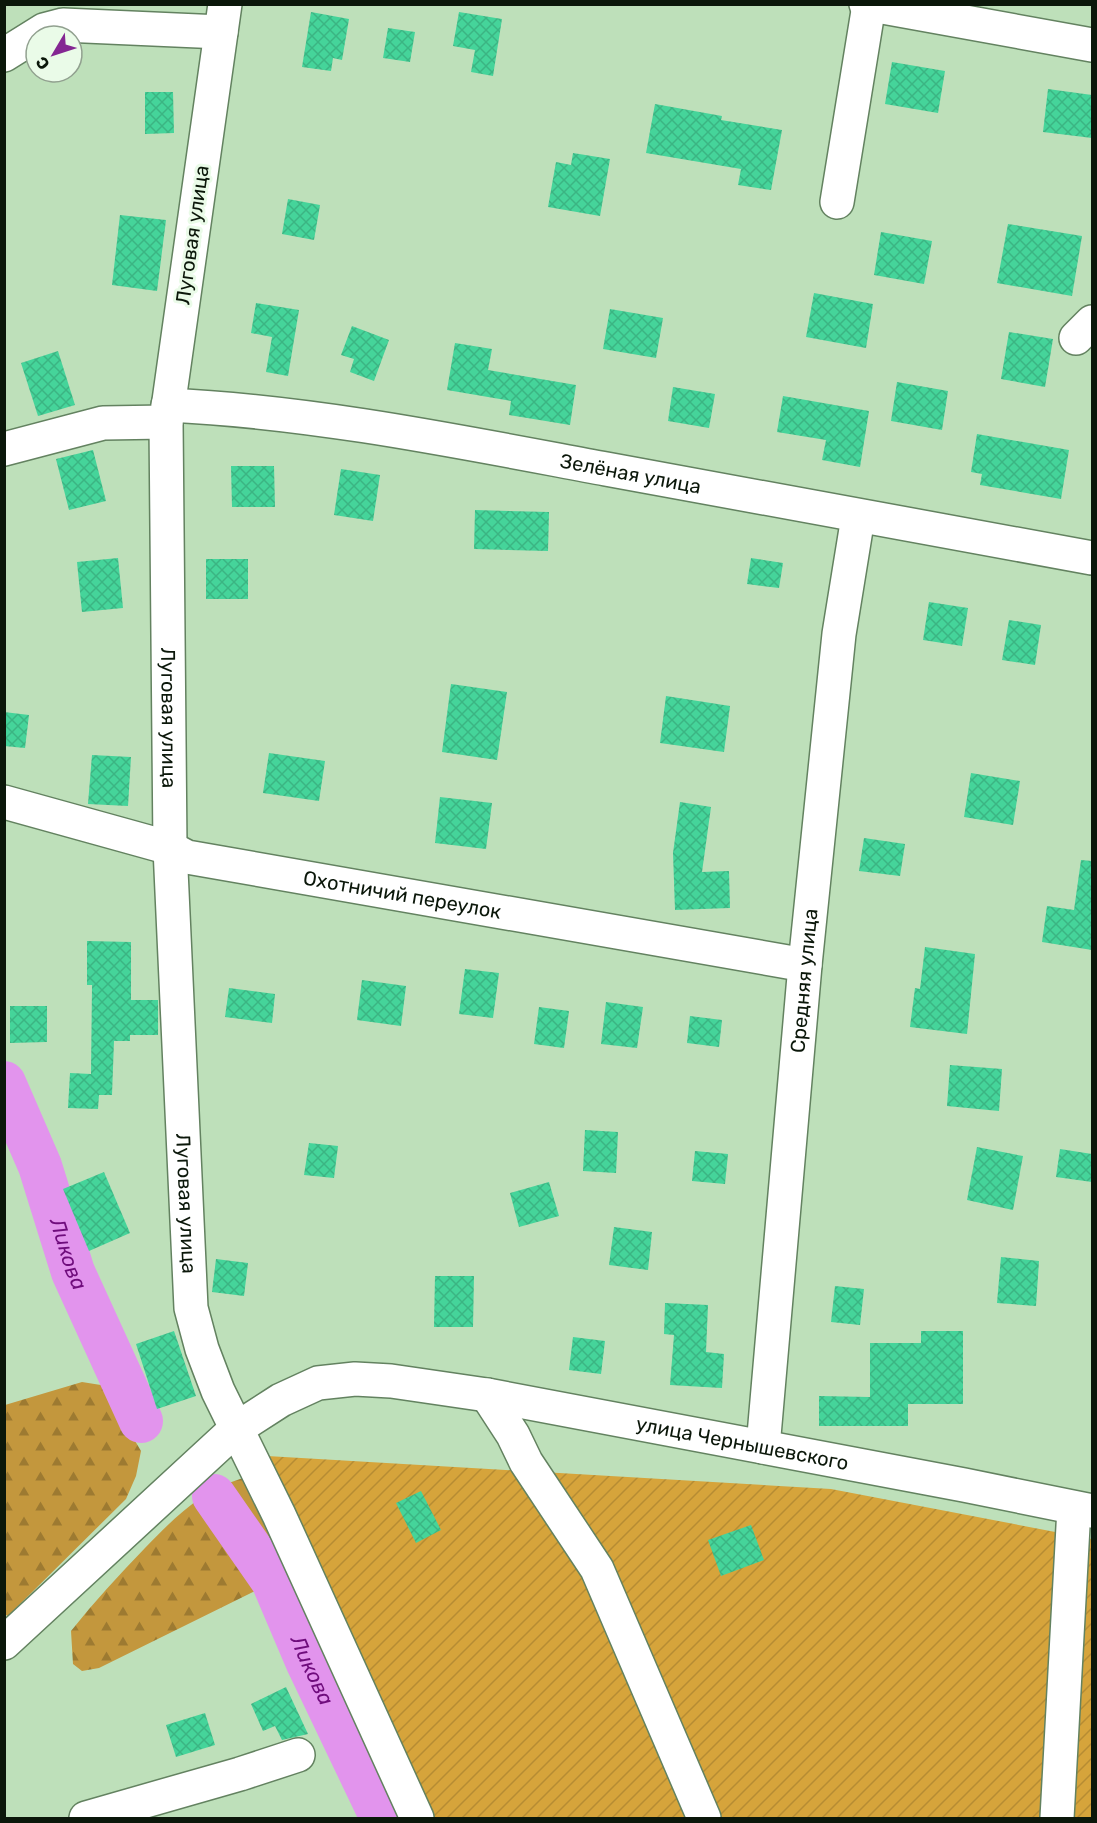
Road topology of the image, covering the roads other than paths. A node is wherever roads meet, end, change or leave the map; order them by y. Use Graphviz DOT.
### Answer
graph roads {
  1 [pos="868,5"];
  2 [pos="223,18"];
  3 [pos="1092,45"];
  4 [pos="4,54"];
  5 [pos="837,202"];
  6 [pos="167,414"];
  7 [pos="4,449"];
  8 [pos="858,517"];
  9 [pos="1092,558"];
  10 [pos="4,802"];
  11 [pos="170,848"];
  12 [pos="805,965"];
  13 [pos="488,1395"];
  14 [pos="236,1429"];
  15 [pos="763,1447"];
  16 [pos="1083,1510"];
  17 [pos="4,1643"];
  18 [pos="298,1755"];
  19 [pos="86,1818"];
  20 [pos="417,1818"];
  21 [pos="704,1818"];
  22 [pos="1057,1818"];
  1 -- 3 [label="street"];
  1 -- 5 [label="street"];
  2 -- 4 [label="street"];
  2 -- 6 [label="street, Луговая улица"];
  6 -- 7 [label="street, Зелёная улица"];
  6 -- 8 [label="street, Зелёная улица"];
  6 -- 11 [label="street, Луговая улица"];
  8 -- 9 [label="street, Зелёная улица"];
  8 -- 12 [label="street, Средняя улица"];
  10 -- 11 [label="street, Охотничий переулок"];
  11 -- 12 [label="street, Охотничий переулок"];
  11 -- 14 [label="street, Луговая улица"];
  12 -- 15 [label="street, Средняя улица"];
  13 -- 14 [label="street, улица Чернышевского"];
  13 -- 15 [label="street, улица Чернышевского"];
  13 -- 21 [label="street"];
  14 -- 17 [label="street, улица Чернышевского"];
  14 -- 20 [label="street, Луговая улица"];
  15 -- 16 [label="street, улица Чернышевского"];
  16 -- 22 [label="street"];
  18 -- 19 [label="street"];
}
